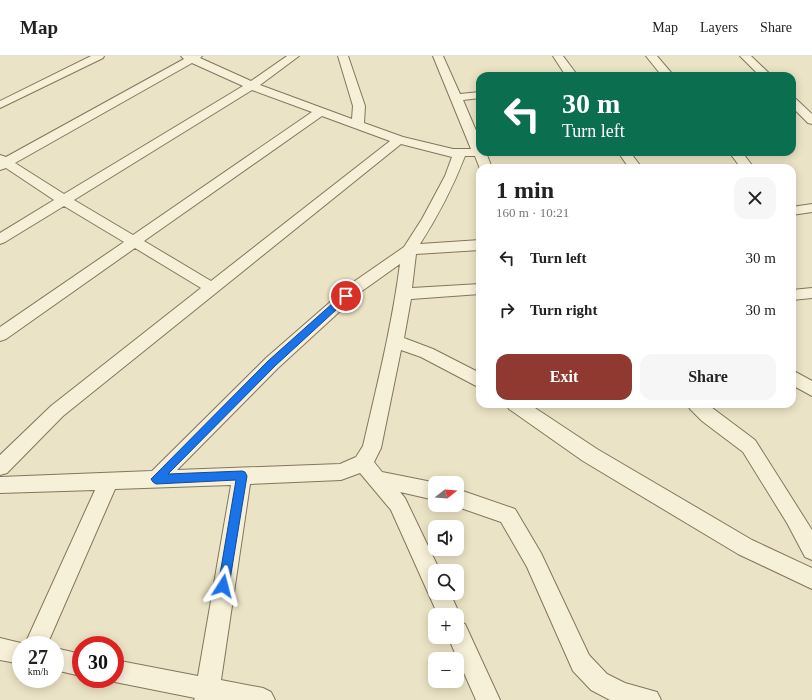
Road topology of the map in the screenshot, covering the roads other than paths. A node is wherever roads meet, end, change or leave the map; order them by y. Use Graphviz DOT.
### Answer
graph roads {
  1 [pos="99,56"];
  2 [pos="294,56"];
  3 [pos="343,56"];
  4 [pos="438,56"];
  5 [pos="558,56"];
  6 [pos="651,56"];
  7 [pos="745,56"];
  8 [pos="192,57"];
  9 [pos="569,72"];
  10 [pos="665,72"];
  11 [pos="762,72"];
  12 [pos="251,86"];
  13 [pos="476,95"];
  14 [pos="455,98"];
  15 [pos="0,105"];
  16 [pos="796,105"];
  17 [pos="320,112"];
  18 [pos="796,116"];
  19 [pos="808,117"];
  20 [pos="358,126"];
  21 [pos="399,140"];
  22 [pos="476,142"];
  23 [pos="476,152"];
  24 [pos="460,153"];
  25 [pos="738,156"];
  26 [pos="2,162"];
  27 [pos="745,164"];
  28 [pos="64,200"];
  29 [pos="812,208"];
  30 [pos="796,210"];
  31 [pos="0,239"];
  32 [pos="135,241"];
  33 [pos="476,245"];
  34 [pos="409,250"];
  35 [pos="212,288"];
  36 [pos="476,289"];
  37 [pos="812,293"];
  38 [pos="404,294"];
  39 [pos="796,295"];
  40 [pos="0,335"];
  41 [pos="394,341"];
  42 [pos="476,379"];
  43 [pos="796,379"];
  44 [pos="812,389"];
  45 [pos="522,408"];
  46 [pos="700,408"];
  47 [pos="363,463"];
  48 [pos="0,467"];
  49 [pos="242,476"];
  50 [pos="156,479"];
  51 [pos="377,479"];
  52 [pos="109,480"];
  53 [pos="0,485"];
  54 [pos="428,490"];
  55 [pos="464,500"];
  56 [pos="812,550"];
  57 [pos="428,569"];
  58 [pos="812,578"];
  59 [pos="40,636"];
  60 [pos="462,644"];
  61 [pos="0,649"];
  62 [pos="12,651"];
  63 [pos="124,673"];
  64 [pos="207,695"];
  65 [pos="263,700"];
  66 [pos="488,700"];
  67 [pos="649,700"];
  1 -- 15 [label="street"];
  2 -- 12 [label="street"];
  3 -- 20 [label="street"];
  4 -- 14 [label="street"];
  5 -- 9 [label="street"];
  6 -- 10 [label="street"];
  7 -- 11 [label="street"];
  8 -- 12 [label="street"];
  8 -- 26 [label="street"];
  12 -- 17 [label="street"];
  12 -- 28 [label="street"];
  13 -- 14 [label="street"];
  14 -- 22 [label="street"];
  16 -- 19 [label="street"];
  17 -- 20 [label="street"];
  17 -- 32 [label="street"];
  18 -- 19 [label="street"];
  20 -- 21 [label="street"];
  21 -- 24 [label="street"];
  21 -- 35 [label="street"];
  23 -- 24 [label="street"];
  24 -- 34 [label="street"];
  25 -- 27 [label="street"];
  26 -- 28 [label="street"];
  28 -- 31 [label="street"];
  28 -- 32 [label="street"];
  29 -- 30 [label="street"];
  32 -- 35 [label="street"];
  32 -- 40 [label="street"];
  33 -- 34 [label="street"];
  34 -- 38 [label="street"];
  34 -- 50 [label="street"];
  35 -- 48 [label="street"];
  36 -- 38 [label="street"];
  37 -- 39 [label="street"];
  38 -- 41 [label="street"];
  41 -- 42 [label="street"];
  41 -- 47 [label="street"];
  43 -- 44 [label="street"];
  45 -- 58 [label="street"];
  46 -- 56 [label="street"];
  47 -- 49 [label="street"];
  47 -- 51 [label="street"];
  49 -- 50 [label="street"];
  49 -- 64 [label="street"];
  50 -- 52 [label="street"];
  51 -- 54 [label="street"];
  51 -- 57 [label="street"];
  52 -- 53 [label="street"];
  52 -- 59 [label="street"];
  55 -- 67 [label="street"];
  60 -- 66 [label="street"];
  61 -- 62 [label="street"];
  63 -- 64 [label="street"];
  64 -- 65 [label="street"];
}
